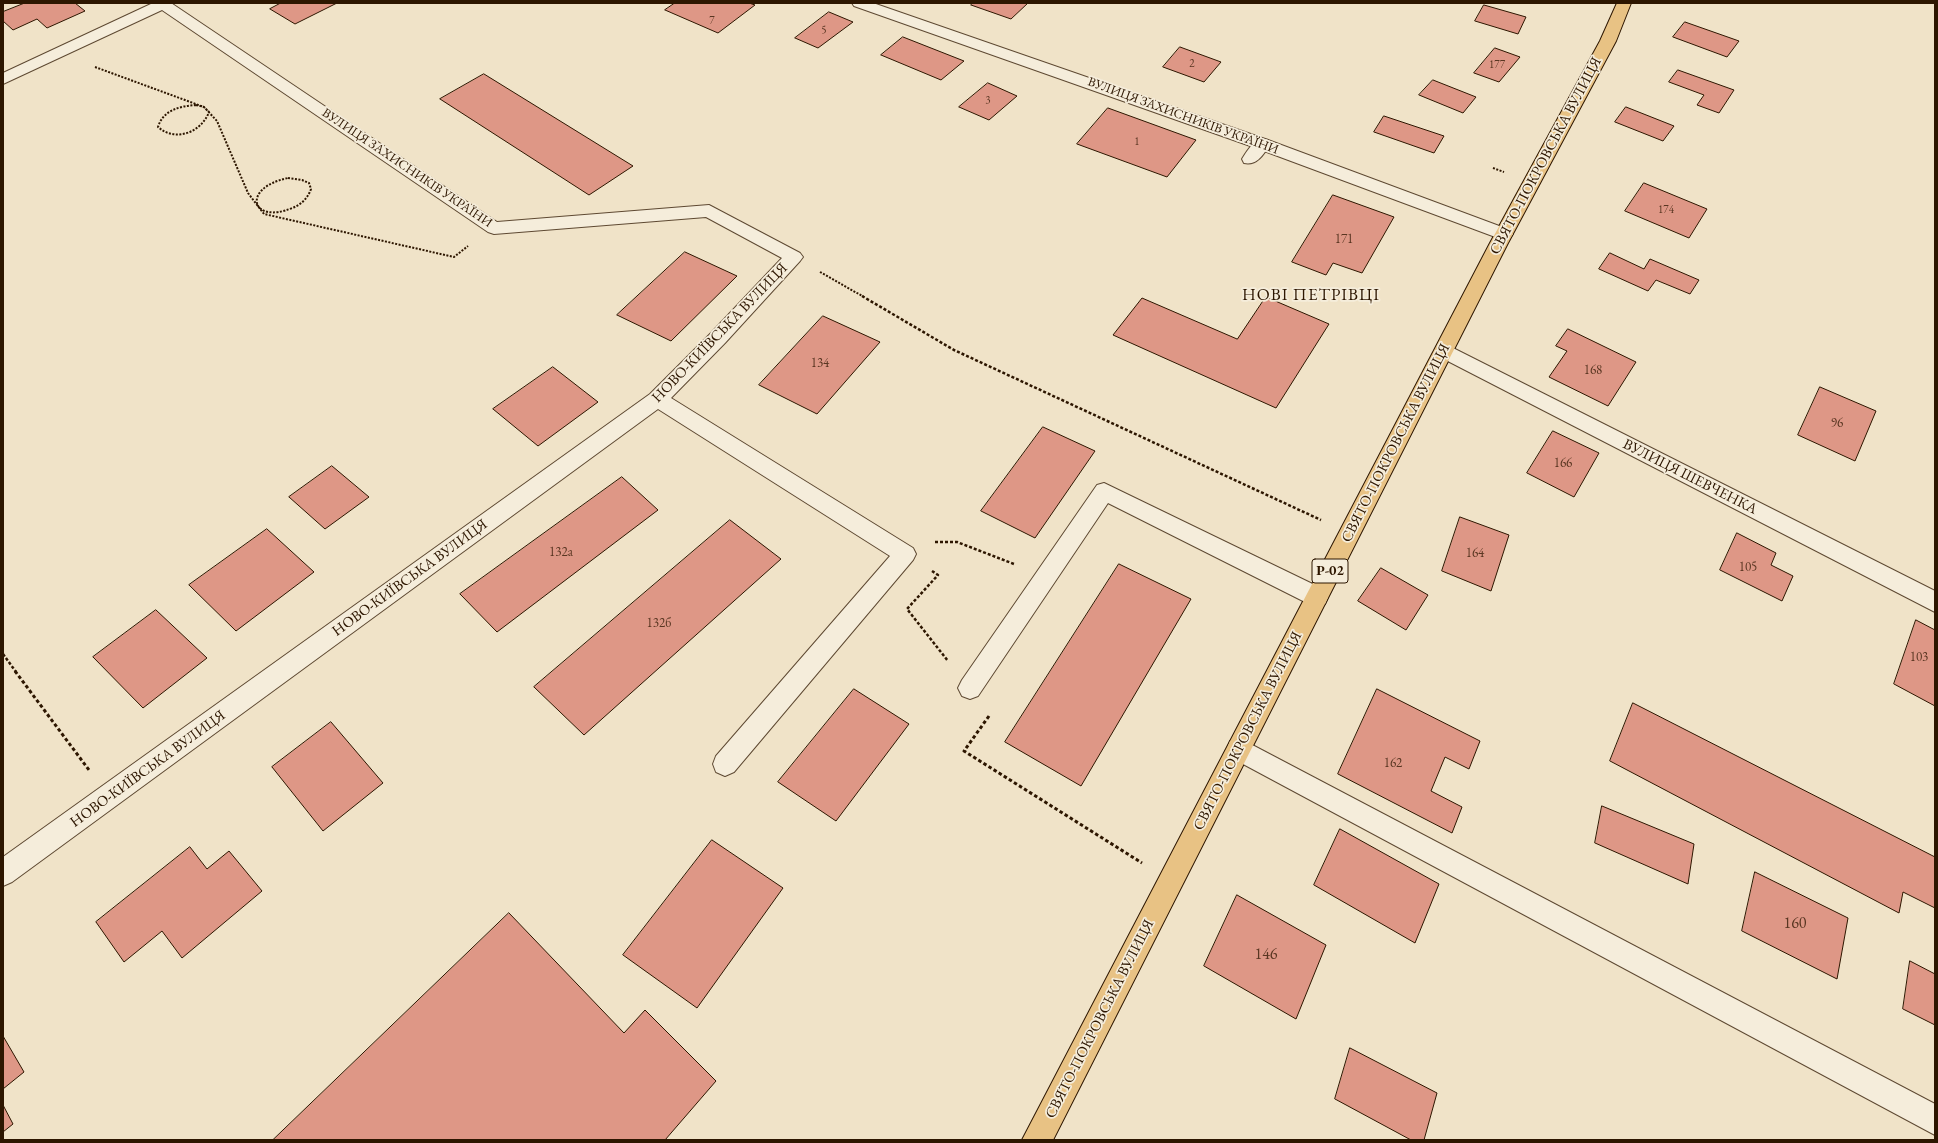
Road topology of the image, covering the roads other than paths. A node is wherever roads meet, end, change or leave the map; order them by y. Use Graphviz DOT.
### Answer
graph roads {
  1 [pos="859,3"];
  2 [pos="1624,3"];
  3 [pos="162,4"];
  4 [pos="3,79"];
  5 [pos="1262,144"];
  6 [pos="1250,159"];
  7 [pos="1504,234"];
  8 [pos="794,257"];
  9 [pos="1444,351"];
  10 [pos="657,399"];
  11 [pos="1317,597"];
  12 [pos="1935,602"];
  13 [pos="970,688"];
  14 [pos="1239,749"];
  15 [pos="725,764"];
  16 [pos="3,873"];
  17 [pos="1935,1120"];
  18 [pos="1037,1140"];
  1 -- 5 [label="street, ВУЛИЦЯ ЗАХИСНИКІВ УКРАЇНИ"];
  2 -- 7 [label="main road, СВЯТО-ПОКРОВСЬКА ВУЛИЦЯ / Р-02"];
  3 -- 4 [label="street"];
  3 -- 8 [label="street, ВУЛИЦЯ ЗАХИСНИКІВ УКРАЇНИ"];
  5 -- 6 [label="lane"];
  5 -- 7 [label="street, ВУЛИЦЯ ЗАХИСНИКІВ УКРАЇНИ"];
  7 -- 9 [label="main road, СВЯТО-ПОКРОВСЬКА ВУЛИЦЯ / Р-02"];
  8 -- 10 [label="street, НОВО-КИЇВСЬКА ВУЛИЦЯ"];
  9 -- 11 [label="main road, СВЯТО-ПОКРОВСЬКА ВУЛИЦЯ / Р-02"];
  9 -- 12 [label="street, ВУЛИЦЯ ШЕВЧЕНКА"];
  10 -- 15 [label="street"];
  10 -- 16 [label="street, НОВО-КИЇВСЬКА ВУЛИЦЯ"];
  11 -- 13 [label="street"];
  11 -- 14 [label="main road, СВЯТО-ПОКРОВСЬКА ВУЛИЦЯ / Р-02"];
  14 -- 17 [label="street"];
  14 -- 18 [label="main road, СВЯТО-ПОКРОВСЬКА ВУЛИЦЯ / Р-02"];
}
